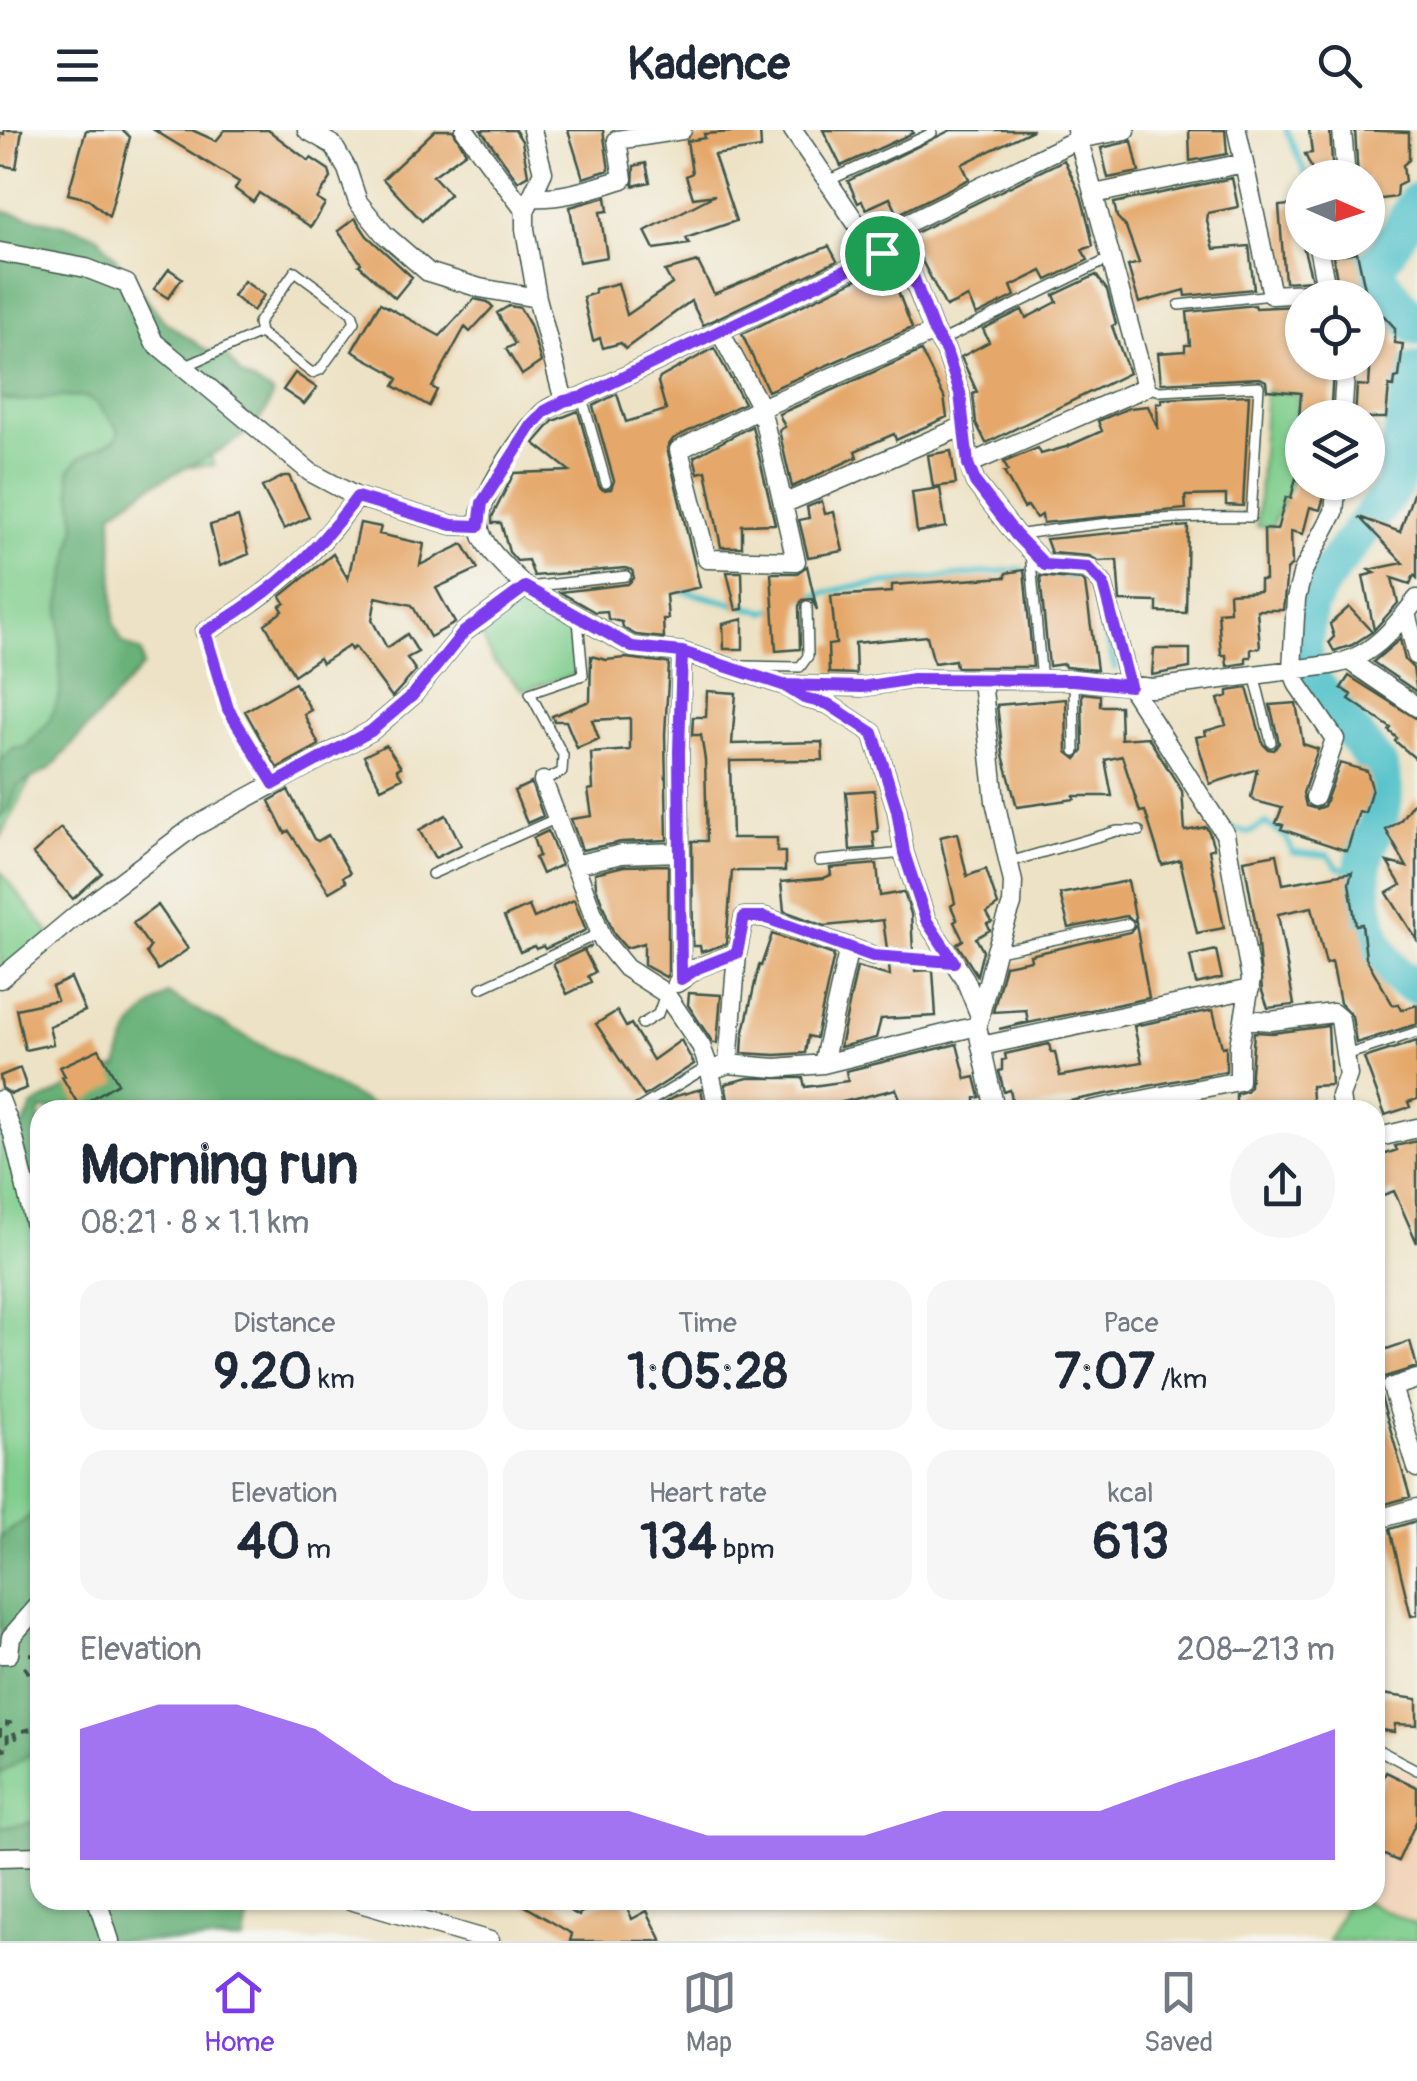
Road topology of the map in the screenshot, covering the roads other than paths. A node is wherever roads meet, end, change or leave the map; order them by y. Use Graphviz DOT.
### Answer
graph roads {
  1 [pos="307,130"];
  2 [pos="465,130"];
  3 [pos="532,130"];
  4 [pos="682,130"];
  5 [pos="793,130"];
  6 [pos="1126,130"];
  7 [pos="1237,130"];
  8 [pos="1342,130"];
  9 [pos="932,133"];
  10 [pos="1077,135"];
  11 [pos="1344,160"];
  12 [pos="1244,163"];
  13 [pos="828,180"];
  14 [pos="1094,194"];
  15 [pos="528,204"];
  16 [pos="875,248"];
  17 [pos="0,252"];
  18 [pos="1110,258"];
  19 [pos="1272,296"];
  20 [pos="1285,296"];
  21 [pos="537,298"];
  22 [pos="1179,305"];
  23 [pos="719,330"];
  24 [pos="260,333"];
  25 [pos="938,336"];
  26 [pos="186,366"];
  27 [pos="1146,387"];
  28 [pos="573,399"];
  29 [pos="762,408"];
  30 [pos="964,426"];
  31 [pos="968,464"];
  32 [pos="606,483"];
  33 [pos="357,497"];
  34 [pos="1335,500"];
  35 [pos="783,504"];
  36 [pos="479,526"];
  37 [pos="1023,542"];
  38 [pos="626,576"];
  39 [pos="525,587"];
  40 [pos="807,606"];
  41 [pos="1412,606"];
  42 [pos="578,617"];
  43 [pos="1414,631"];
  44 [pos="205,632"];
  45 [pos="682,652"];
  46 [pos="1417,656"];
  47 [pos="1351,662"];
  48 [pos="723,665"];
  49 [pos="1297,669"];
  50 [pos="1254,674"];
  51 [pos="1074,680"];
  52 [pos="982,681"];
  53 [pos="1042,682"];
  54 [pos="783,685"];
  55 [pos="1130,686"];
  56 [pos="1417,707"];
  57 [pos="1271,742"];
  58 [pos="1075,750"];
  59 [pos="543,781"];
  60 [pos="1315,797"];
  61 [pos="555,819"];
  62 [pos="1139,831"];
  63 [pos="679,852"];
  64 [pos="904,853"];
  65 [pos="819,861"];
  66 [pos="1009,862"];
  67 [pos="574,865"];
  68 [pos="432,874"];
  69 [pos="1128,924"];
  70 [pos="600,933"];
  71 [pos="849,947"];
  72 [pos="996,952"];
  73 [pos="737,953"];
  74 [pos="873,956"];
  75 [pos="954,962"];
  76 [pos="0,979"];
  77 [pos="681,979"];
  78 [pos="481,988"];
  79 [pos="1250,989"];
  80 [pos="665,993"];
  81 [pos="1244,1019"];
  82 [pos="978,1021"];
  83 [pos="642,1024"];
  84 [pos="1417,1032"];
  85 [pos="981,1046"];
  86 [pos="1346,1055"];
  87 [pos="822,1064"];
  88 [pos="716,1067"];
  89 [pos="0,1100"];
  90 [pos="655,1100"];
  91 [pos="718,1100"];
  92 [pos="993,1100"];
  93 [pos="1142,1100"];
  94 [pos="1341,1100"];
  95 [pos="1417,1128"];
  96 [pos="1385,1136"];
  97 [pos="30,1205"];
  98 [pos="1417,1379"];
  99 [pos="1417,1468"];
  100 [pos="1417,1508"];
  101 [pos="1385,1517"];
  102 [pos="30,1615"];
  103 [pos="4,1654"];
  104 [pos="1385,1753"];
  105 [pos="1417,1770"];
  106 [pos="30,1856"];
  107 [pos="0,1858"];
  108 [pos="101,1910"];
  109 [pos="384,1910"];
  110 [pos="110,1941"];
  111 [pos="490,1941"];
  1 -- 21 [label="street"];
  2 -- 15 [label="street"];
  3 -- 15 [label="street"];
  4 -- 15 [label="street"];
  5 -- 13 [label="street"];
  6 -- 10 [label="street"];
  7 -- 12 [label="street"];
  8 -- 11 [label="street"];
  9 -- 13 [label="lane"];
  10 -- 14 [label="street"];
  10 -- 16 [label="street"];
  12 -- 14 [label="street"];
  12 -- 19 [label="street"];
  13 -- 16 [label="street"];
  14 -- 18 [label="street"];
  15 -- 21 [label="street"];
  16 -- 23 [label="street"];
  16 -- 25 [label="street"];
  17 -- 26 [label="street"];
  18 -- 25 [label="lane"];
  18 -- 27 [label="street"];
  19 -- 20 [label="street"];
  19 -- 22 [label="lane"];
  21 -- 28 [label="street"];
  23 -- 28 [label="street"];
  23 -- 29 [label="street"];
  24 -- 24 [label="lane"];
  24 -- 26 [label="lane"];
  25 -- 29 [label="street"];
  25 -- 30 [label="street"];
  26 -- 33 [label="street"];
  27 -- 31 [label="street"];
  27 -- 37 [label="lane"];
  28 -- 32 [label="lane"];
  28 -- 36 [label="street"];
  29 -- 35 [label="street"];
  29 -- 35 [label="street"];
  30 -- 31 [label="street"];
  30 -- 35 [label="street"];
  31 -- 37 [label="street"];
  33 -- 36 [label="street"];
  33 -- 44 [label="street"];
  34 -- 49 [label="street"];
  36 -- 39 [label="street"];
  37 -- 53 [label="lane"];
  37 -- 55 [label="street"];
  38 -- 39 [label="lane"];
  39 -- 42 [label="street"];
  39 -- 76 [label="street"];
  40 -- 48 [label="lane"];
  41 -- 43 [label="street"];
  41 -- 47 [label="street"];
  42 -- 45 [label="street"];
  42 -- 59 [label="lane"];
  43 -- 46 [label="street"];
  45 -- 48 [label="street"];
  45 -- 63 [label="street"];
  47 -- 49 [label="street"];
  47 -- 56 [label="street"];
  48 -- 54 [label="street"];
  49 -- 50 [label="street"];
  49 -- 60 [label="street"];
  50 -- 55 [label="street"];
  50 -- 57 [label="lane"];
  51 -- 53 [label="street"];
  51 -- 55 [label="street"];
  51 -- 58 [label="lane"];
  52 -- 53 [label="street"];
  52 -- 54 [label="street"];
  52 -- 66 [label="street"];
  54 -- 64 [label="street"];
  55 -- 79 [label="street"];
  59 -- 61 [label="street"];
  61 -- 67 [label="street"];
  61 -- 68 [label="lane"];
  62 -- 66 [label="lane"];
  63 -- 67 [label="street"];
  63 -- 77 [label="street"];
  64 -- 65 [label="lane"];
  64 -- 75 [label="street"];
  66 -- 72 [label="street"];
  67 -- 70 [label="street"];
  69 -- 72 [label="lane"];
  70 -- 78 [label="lane"];
  70 -- 80 [label="street"];
  71 -- 73 [label="street"];
  71 -- 74 [label="street"];
  71 -- 87 [label="street"];
  72 -- 82 [label="street"];
  73 -- 77 [label="street"];
  73 -- 88 [label="street"];
  74 -- 75 [label="lane"];
  75 -- 82 [label="street"];
  77 -- 80 [label="street"];
  79 -- 81 [label="street"];
  79 -- 85 [label="street"];
  80 -- 83 [label="lane"];
  80 -- 88 [label="street"];
  81 -- 86 [label="street"];
  81 -- 93 [label="street"];
  82 -- 85 [label="street"];
  82 -- 87 [label="street"];
  84 -- 86 [label="lane"];
  85 -- 92 [label="street"];
  86 -- 94 [label="street"];
  87 -- 88 [label="street"];
  88 -- 90 [label="lane"];
  88 -- 91 [label="street"];
  89 -- 97 [label="street"];
  95 -- 96 [label="street"];
  98 -- 99 [label="street"];
  100 -- 101 [label="street"];
  102 -- 103 [label="street"];
  104 -- 105 [label="lane"];
  106 -- 107 [label="street"];
  108 -- 110 [label="street"];
  109 -- 111 [label="street"];
}
